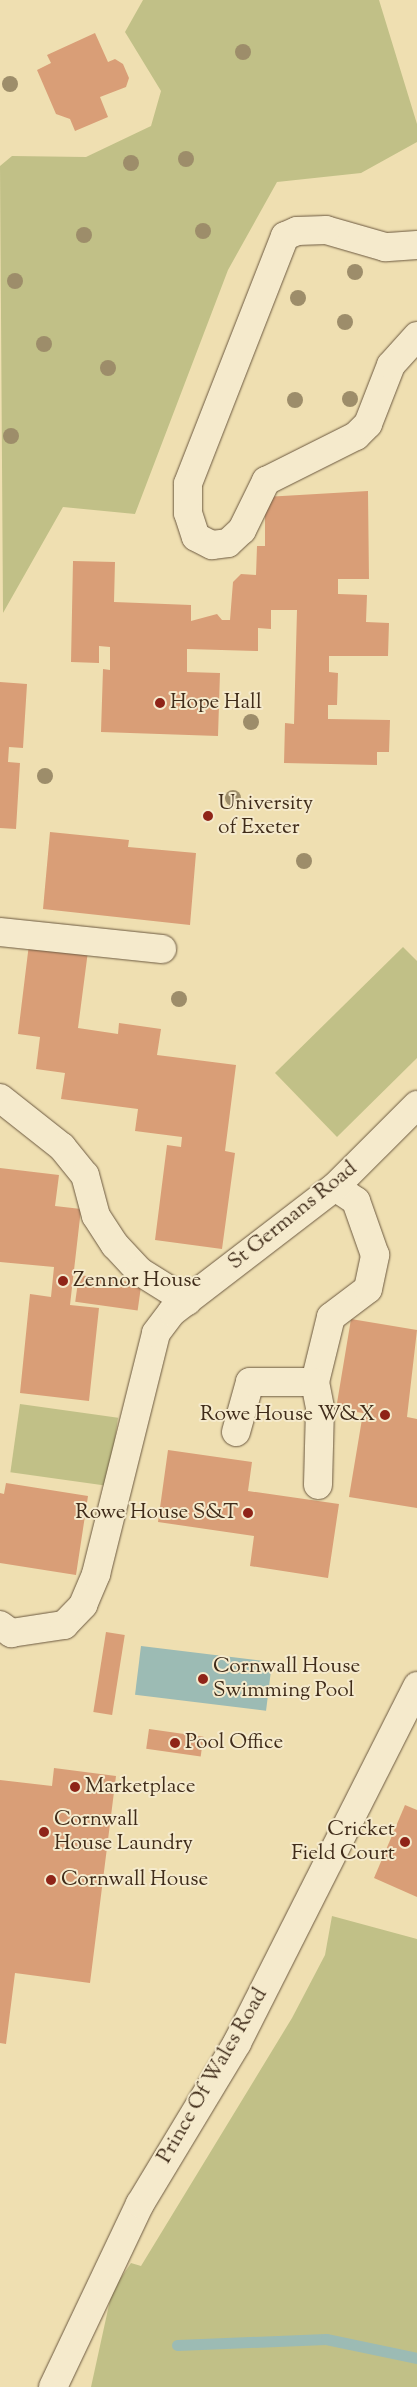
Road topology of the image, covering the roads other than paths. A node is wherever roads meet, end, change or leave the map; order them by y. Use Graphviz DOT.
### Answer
graph roads {
  1 [pos="417,245"];
  2 [pos="417,336"];
  3 [pos="0,932"];
  4 [pos="162,949"];
  5 [pos="0,1098"];
  6 [pos="417,1105"];
  7 [pos="335,1187"];
  8 [pos="187,1301"];
  9 [pos="315,1382"];
  10 [pos="236,1432"];
  11 [pos="318,1485"];
  12 [pos="0,1626"];
  13 [pos="417,1686"];
  14 [pos="53,2387"];
  1 -- 2 [label="street"];
  3 -- 4 [label="street"];
  5 -- 8 [label="street"];
  6 -- 7 [label="street, St Germans Road"];
  7 -- 8 [label="street, St Germans Road"];
  7 -- 9 [label="street"];
  8 -- 12 [label="street, St Germans Road"];
  9 -- 10 [label="street"];
  9 -- 11 [label="street"];
  13 -- 14 [label="street, Prince Of Wales Road"];
}
